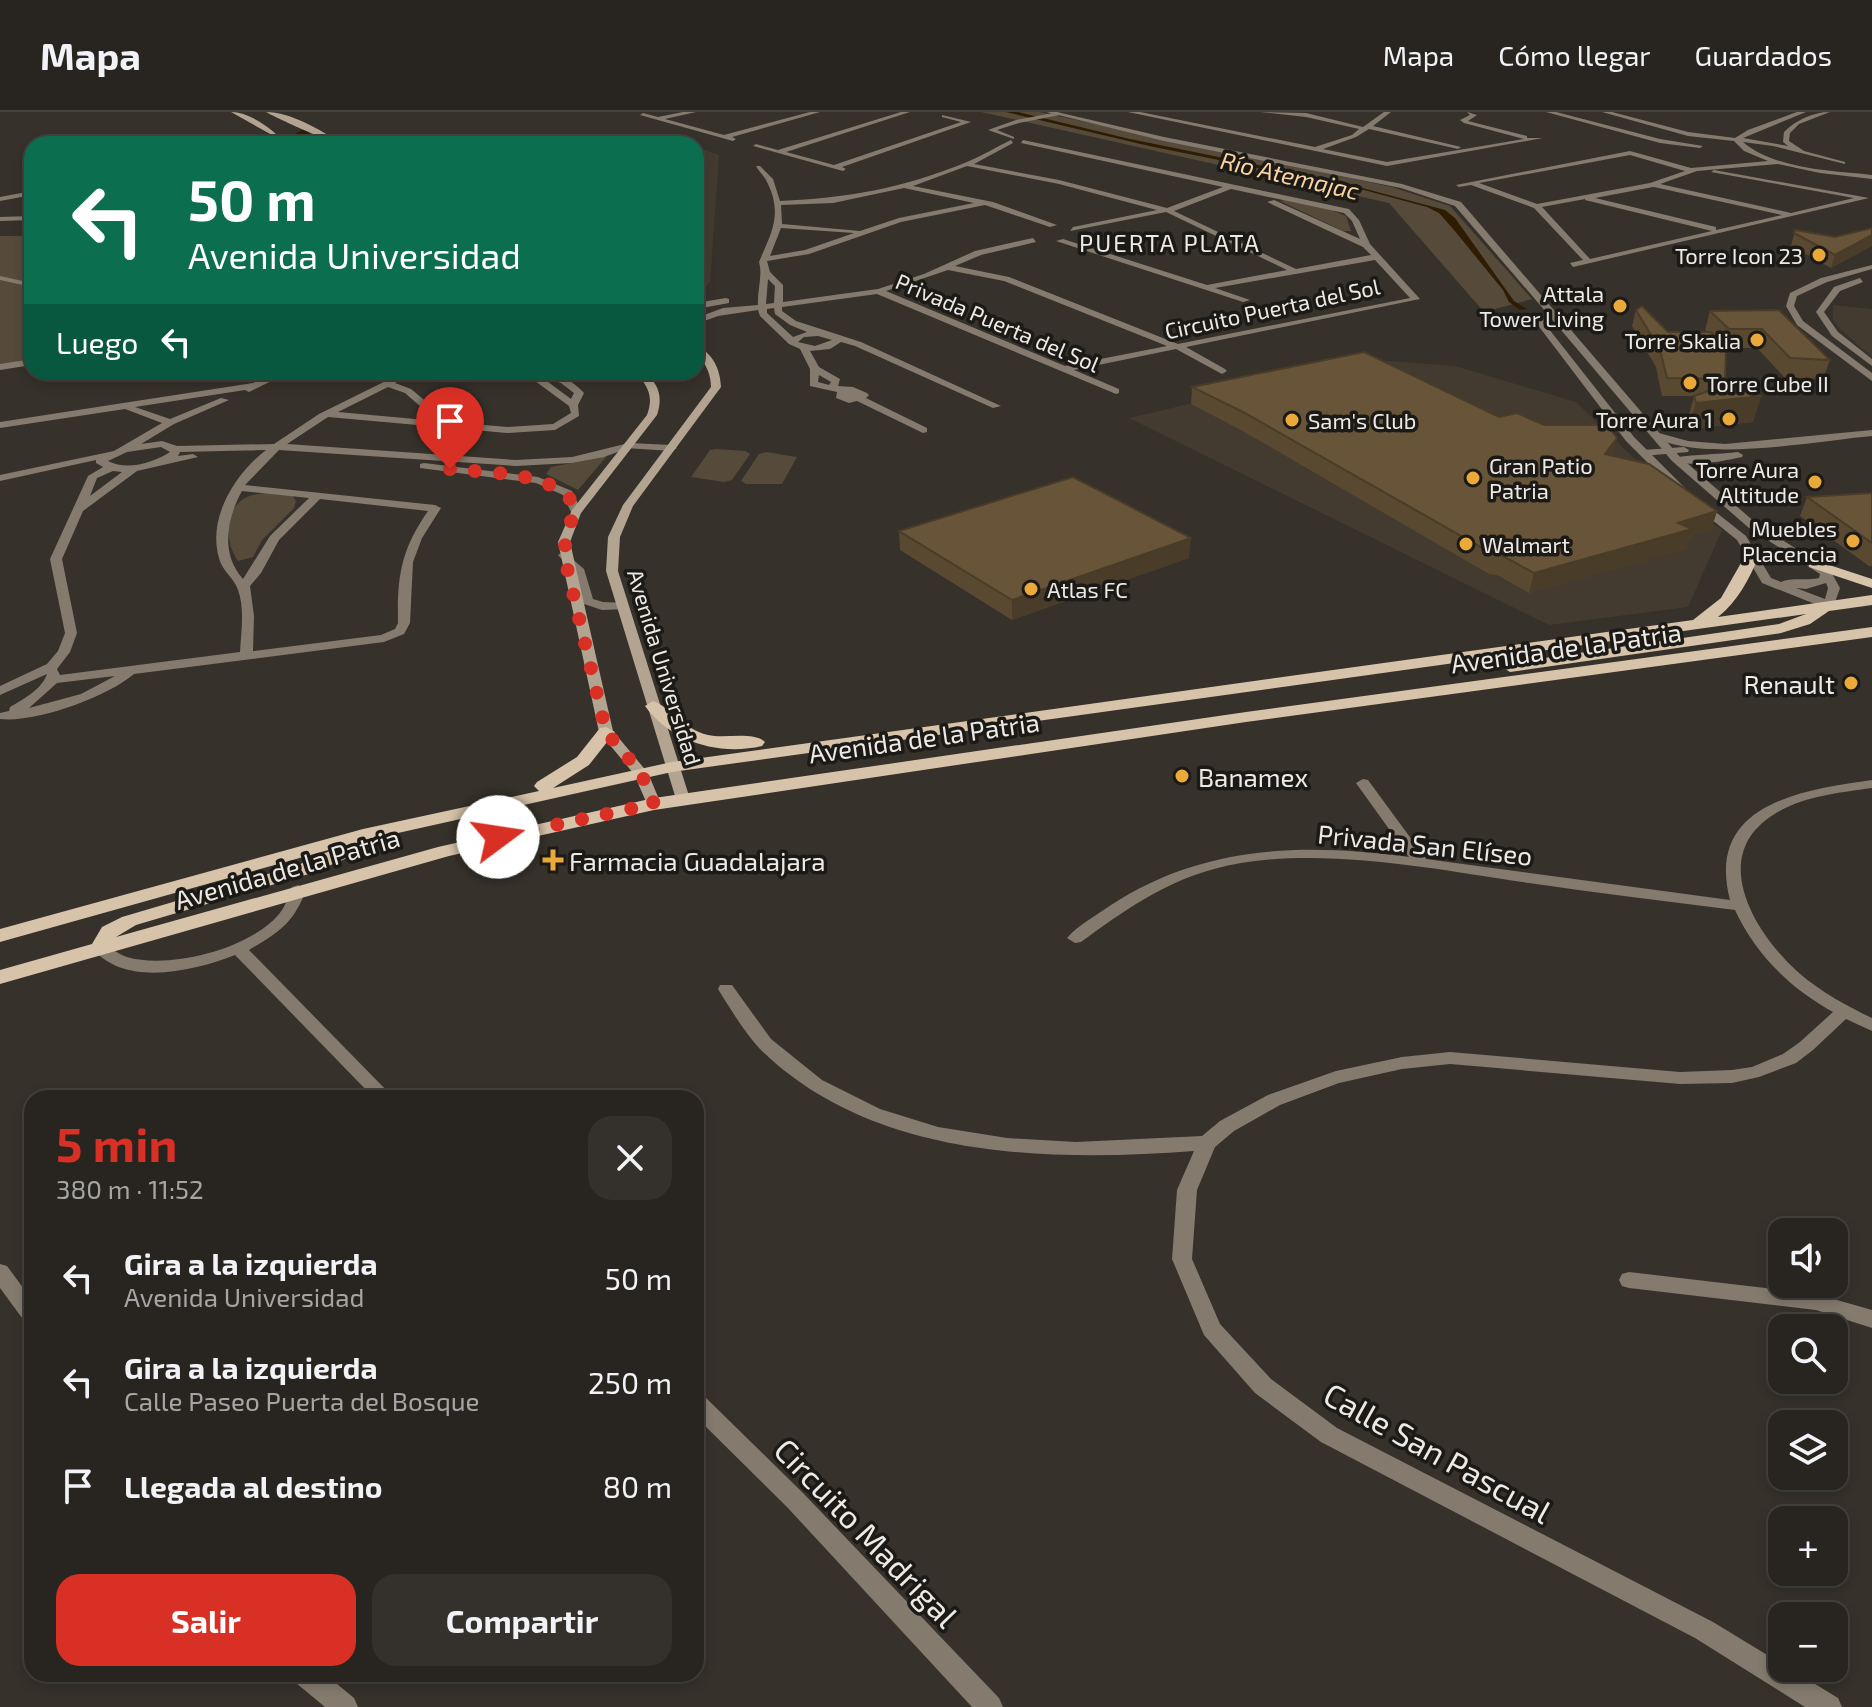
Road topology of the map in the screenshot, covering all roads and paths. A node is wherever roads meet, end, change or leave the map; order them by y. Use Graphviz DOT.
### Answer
graph roads {
  1 [pos="234,112"];
  2 [pos="269,112"];
  3 [pos="693,112"];
  4 [pos="817,112"];
  5 [pos="907,112"];
  6 [pos="949,112"];
  7 [pos="960,112"];
  8 [pos="1131,112"];
  9 [pos="1266,112"];
  10 [pos="1388,112"];
  11 [pos="1470,112"];
  12 [pos="1549,112"];
  13 [pos="1556,112"];
  14 [pos="1602,112"];
  15 [pos="1803,112"];
  16 [pos="1827,112"];
  17 [pos="938,114"];
  18 [pos="1053,114"];
  19 [pos="643,115"];
  20 [pos="656,119"];
  21 [pos="1636,121"];
  22 [pos="1602,125"];
  23 [pos="1369,126"];
  24 [pos="1236,134"];
  25 [pos="276,136"];
  26 [pos="324,136"];
  27 [pos="723,137"];
  28 [pos="1540,138"];
  29 [pos="733,139"];
  30 [pos="1531,139"];
  31 [pos="1012,140"];
  32 [pos="1736,140"];
  33 [pos="756,146"];
  34 [pos="1709,147"];
  35 [pos="1742,147"];
  36 [pos="1468,149"];
  37 [pos="1314,150"];
  38 [pos="778,152"];
  39 [pos="1802,152"];
  40 [pos="1781,162"];
  41 [pos="965,164"];
  42 [pos="758,167"];
  43 [pos="834,167"];
  44 [pos="1868,168"];
  45 [pos="1695,169"];
  46 [pos="848,170"];
  47 [pos="1858,176"];
  48 [pos="1872,178"];
  49 [pos="1471,183"];
  50 [pos="902,185"];
  51 [pos="1459,185"];
  52 [pos="1652,185"];
  53 [pos="1229,187"];
  54 [pos="1244,190"];
  55 [pos="24,194"];
  56 [pos="1587,198"];
  57 [pos="0,199"];
  58 [pos="777,203"];
  59 [pos="984,203"];
  60 [pos="1537,206"];
  61 [pos="1167,210"];
  62 [pos="1794,215"];
  63 [pos="1025,216"];
  64 [pos="24,217"];
  65 [pos="0,218"];
  66 [pos="1053,225"];
  67 [pos="778,226"];
  68 [pos="861,231"];
  69 [pos="1721,231"];
  70 [pos="1073,234"];
  71 [pos="1046,241"];
  72 [pos="1366,245"];
  73 [pos="1376,257"];
  74 [pos="764,259"];
  75 [pos="1122,259"];
  76 [pos="1587,260"];
  77 [pos="933,262"];
  78 [pos="950,265"];
  79 [pos="1573,265"];
  80 [pos="1872,267"];
  81 [pos="1293,270"];
  82 [pos="766,273"];
  83 [pos="1872,277"];
  84 [pos="0,278"];
  85 [pos="24,283"];
  86 [pos="1814,284"];
  87 [pos="866,285"];
  88 [pos="1208,287"];
  89 [pos="1837,289"];
  90 [pos="879,291"];
  91 [pos="1246,300"];
  92 [pos="1085,301"];
  93 [pos="778,302"];
  94 [pos="762,304"];
  95 [pos="704,305"];
  96 [pos="1072,305"];
  97 [pos="1551,312"];
  98 [pos="704,318"];
  99 [pos="1800,323"];
  100 [pos="1827,324"];
  101 [pos="818,333"];
  102 [pos="837,338"];
  103 [pos="792,340"];
  104 [pos="1199,344"];
  105 [pos="1558,346"];
  106 [pos="804,348"];
  107 [pos="1181,348"];
  108 [pos="704,354"];
  109 [pos="24,363"];
  110 [pos="1872,363"];
  111 [pos="0,367"];
  112 [pos="1599,367"];
  113 [pos="1064,369"];
  114 [pos="1222,371"];
  115 [pos="24,372"];
  116 [pos="0,376"];
  117 [pos="1872,378"];
  118 [pos="248,380"];
  119 [pos="268,380"];
  120 [pos="396,380"];
  121 [pos="541,380"];
  122 [pos="647,380"];
  123 [pos="388,384"];
  124 [pos="255,386"];
  125 [pos="227,391"];
  126 [pos="1116,391"];
  127 [pos="1603,404"];
  128 [pos="203,406"];
  129 [pos="996,406"];
  130 [pos="120,407"];
  131 [pos="325,414"];
  132 [pos="168,424"];
  133 [pos="447,424"];
  134 [pos="0,425"];
  135 [pos="923,430"];
  136 [pos="1872,433"];
  137 [pos="1655,435"];
  138 [pos="1872,442"];
  139 [pos="629,446"];
  140 [pos="173,447"];
  141 [pos="1725,447"];
  142 [pos="275,448"];
  143 [pos="672,448"];
  144 [pos="125,449"];
  145 [pos="113,453"];
  146 [pos="1643,453"];
  147 [pos="1673,455"];
  148 [pos="433,457"];
  149 [pos="159,461"];
  150 [pos="547,464"];
  151 [pos="138,466"];
  152 [pos="422,466"];
  153 [pos="56,467"];
  154 [pos="106,467"];
  155 [pos="0,478"];
  156 [pos="538,480"];
  157 [pos="237,487"];
  158 [pos="1679,489"];
  159 [pos="319,494"];
  160 [pos="77,510"];
  161 [pos="576,512"];
  162 [pos="1753,526"];
  163 [pos="564,555"];
  164 [pos="1752,556"];
  165 [pos="1820,568"];
  166 [pos="1762,574"];
  167 [pos="1872,584"];
  168 [pos="244,586"];
  169 [pos="1872,600"];
  170 [pos="1829,605"];
  171 [pos="622,606"];
  172 [pos="1872,614"];
  173 [pos="1689,624"];
  174 [pos="1872,632"];
  175 [pos="246,654"];
  176 [pos="130,672"];
  177 [pos="53,674"];
  178 [pos="1472,686"];
  179 [pos="0,691"];
  180 [pos="653,706"];
  181 [pos="2,716"];
  182 [pos="606,732"];
  183 [pos="888,736"];
  184 [pos="672,767"];
  185 [pos="641,773"];
  186 [pos="1363,783"];
  187 [pos="1872,784"];
  188 [pos="683,799"];
  189 [pos="654,804"];
  190 [pos="474,809"];
  191 [pos="389,828"];
  192 [pos="1421,863"];
  193 [pos="298,890"];
  194 [pos="1740,906"];
  195 [pos="0,936"];
  196 [pos="1075,938"];
  197 [pos="100,948"];
  198 [pos="239,949"];
  199 [pos="0,977"];
  200 [pos="726,989"];
  201 [pos="1844,1011"];
  202 [pos="1872,1025"];
  203 [pos="377,1090"];
  204 [pos="1207,1143"];
  205 [pos="0,1272"];
  206 [pos="1629,1280"];
  207 [pos="24,1305"];
  208 [pos="1872,1319"];
  209 [pos="704,1411"];
  210 [pos="315,1682"];
  211 [pos="345,1707"];
  212 [pos="990,1707"];
  213 [pos="1829,1707"];
  1 -- 25 [label="main road"];
  2 -- 26 [label="main road"];
  3 -- 20 [label="street"];
  4 -- 27 [label="street"];
  5 -- 38 [label="street"];
  6 -- 17 [label="street"];
  7 -- 43 [label="street"];
  8 -- 24 [label="street"];
  9 -- 23 [label="street"];
  9 -- 24 [label="street"];
  10 -- 23 [label="street"];
  11 -- 30 [label="street"];
  12 -- 22 [label="street"];
  13 -- 14 [label="street"];
  14 -- 21 [label="street"];
  15 -- 32 [label="street"];
  16 -- 39 [label="street"];
  18 -- 31 [label="street"];
  18 -- 97 [label="street"];
  19 -- 20 [label="street"];
  20 -- 27 [label="street"];
  21 -- 22 [label="street"];
  21 -- 32 [label="street"];
  22 -- 34 [label="street"];
  23 -- 36 [label="street"];
  23 -- 37 [label="street"];
  24 -- 37 [label="street"];
  27 -- 29 [label="street"];
  28 -- 30 [label="street"];
  30 -- 36 [label="street"];
  31 -- 41 [label="street"];
  31 -- 53 [label="street, Circuito Puerta del Sol"];
  32 -- 35 [label="street"];
  32 -- 39 [label="street"];
  33 -- 38 [label="street"];
  34 -- 35 [label="street"];
  34 -- 45 [label="street"];
  35 -- 40 [label="street"];
  36 -- 37 [label="street"];
  38 -- 43 [label="street"];
  39 -- 44 [label="street"];
  40 -- 45 [label="street"];
  40 -- 47 [label="street"];
  41 -- 50 [label="street"];
  41 -- 61 [label="street"];
  42 -- 58 [label="street"];
  43 -- 46 [label="street"];
  44 -- 47 [label="street"];
  45 -- 49 [label="street"];
  45 -- 52 [label="street"];
  45 -- 62 [label="street"];
  47 -- 48 [label="street"];
  49 -- 51 [label="street"];
  49 -- 60 [label="street"];
  50 -- 58 [label="street"];
  50 -- 59 [label="street"];
  52 -- 56 [label="street"];
  52 -- 62 [label="street"];
  53 -- 54 [label="street, Circuito Puerta del Sol"];
  53 -- 61 [label="street"];
  54 -- 72 [label="street, Circuito Puerta del Sol"];
  54 -- 72 [label="street, Circuito Puerta del Sol"];
  55 -- 57 [label="street"];
  56 -- 60 [label="street"];
  56 -- 69 [label="street"];
  58 -- 67 [label="street"];
  59 -- 63 [label="street"];
  59 -- 68 [label="street"];
  60 -- 76 [label="street"];
  61 -- 70 [label="street"];
  61 -- 81 [label="street"];
  62 -- 69 [label="street"];
  63 -- 66 [label="street"];
  63 -- 66 [label="street"];
  64 -- 65 [label="street"];
  66 -- 70 [label="street"];
  67 -- 68 [label="street"];
  67 -- 74 [label="street"];
  68 -- 74 [label="street"];
  69 -- 76 [label="street"];
  70 -- 71 [label="street"];
  70 -- 75 [label="street"];
  71 -- 75 [label="street"];
  71 -- 77 [label="street"];
  71 -- 78 [label="street"];
  72 -- 73 [label="street, Circuito Puerta del Sol"];
  73 -- 81 [label="street"];
  73 -- 104 [label="street, Circuito Puerta del Sol"];
  74 -- 82 [label="street"];
  75 -- 88 [label="street"];
  76 -- 79 [label="street"];
  77 -- 78 [label="street"];
  77 -- 87 [label="street"];
  78 -- 90 [label="street"];
  78 -- 92 [label="street"];
  78 -- 96 [label="street"];
  80 -- 86 [label="street"];
  81 -- 88 [label="street"];
  82 -- 93 [label="street"];
  82 -- 94 [label="street"];
  83 -- 89 [label="street"];
  84 -- 85 [label="street"];
  86 -- 89 [label="street"];
  86 -- 99 [label="street"];
  87 -- 90 [label="street, Privada Puerta del Sol"];
  87 -- 93 [label="street"];
  88 -- 91 [label="street"];
  89 -- 100 [label="street"];
  90 -- 93 [label="street"];
  90 -- 113 [label="street, Privada Puerta del Sol"];
  92 -- 96 [label="street"];
  92 -- 104 [label="street"];
  93 -- 94 [label="street"];
  93 -- 101 [label="street"];
  94 -- 95 [label="street"];
  94 -- 98 [label="street"];
  94 -- 103 [label="street"];
  96 -- 107 [label="street"];
  97 -- 105 [label="street"];
  97 -- 112 [label="street"];
  99 -- 100 [label="street"];
  99 -- 117 [label="street"];
  100 -- 110 [label="street"];
  101 -- 102 [label="street"];
  101 -- 103 [label="street"];
  102 -- 106 [label="street"];
  102 -- 129 [label="street"];
  103 -- 106 [label="street"];
  104 -- 107 [label="street, Circuito Puerta del Sol"];
  105 -- 112 [label="street"];
  105 -- 127 [label="street"];
  106 -- 135 [label="street"];
  107 -- 113 [label="street, Circuito Puerta del Sol"];
  107 -- 114 [label="street"];
  108 -- 143 [label="main road, Avenida Universidad"];
  109 -- 111 [label="street"];
  112 -- 137 [label="street"];
  113 -- 126 [label="street, Privada Puerta del Sol"];
  115 -- 116 [label="street"];
  118 -- 125 [label="street"];
  119 -- 124 [label="street"];
  120 -- 123 [label="street"];
  121 -- 133 [label="street"];
  122 -- 139 [label="main road"];
  123 -- 131 [label="street"];
  123 -- 133 [label="street"];
  124 -- 125 [label="street"];
  124 -- 128 [label="street"];
  125 -- 128 [label="street"];
  125 -- 130 [label="street"];
  127 -- 137 [label="street"];
  127 -- 146 [label="street"];
  128 -- 132 [label="street"];
  130 -- 132 [label="street"];
  130 -- 134 [label="street"];
  131 -- 133 [label="street"];
  131 -- 142 [label="street"];
  132 -- 140 [label="street"];
  132 -- 144 [label="street"];
  136 -- 141 [label="street"];
  137 -- 141 [label="street"];
  137 -- 147 [label="street"];
  138 -- 147 [label="street"];
  139 -- 143 [label="street"];
  139 -- 150 [label="street"];
  139 -- 161 [label="main road"];
  140 -- 142 [label="street"];
  140 -- 144 [label="street"];
  140 -- 149 [label="street"];
  141 -- 147 [label="street"];
  142 -- 148 [label="street"];
  142 -- 149 [label="street"];
  142 -- 152 [label="street"];
  142 -- 157 [label="street"];
  143 -- 171 [label="main road, Avenida Universidad"];
  144 -- 145 [label="street"];
  145 -- 153 [label="street"];
  145 -- 154 [label="street"];
  146 -- 147 [label="street"];
  146 -- 158 [label="street"];
  147 -- 162 [label="street"];
  148 -- 150 [label="street"];
  148 -- 152 [label="street"];
  149 -- 151 [label="street"];
  150 -- 156 [label="street"];
  151 -- 154 [label="street"];
  151 -- 160 [label="street"];
  152 -- 156 [label="street"];
  153 -- 154 [label="street"];
  153 -- 155 [label="street"];
  154 -- 160 [label="street"];
  156 -- 161 [label="street"];
  157 -- 159 [label="street"];
  157 -- 168 [label="street"];
  158 -- 162 [label="street"];
  158 -- 164 [label="street"];
  159 -- 168 [label="street"];
  159 -- 175 [label="street"];
  160 -- 177 [label="street"];
  161 -- 163 [label="main road"];
  162 -- 165 [label="street"];
  163 -- 171 [label="street"];
  163 -- 182 [label="main road"];
  164 -- 166 [label="street"];
  164 -- 173 [label="main road"];
  165 -- 166 [label="street"];
  165 -- 167 [label="main road"];
  165 -- 170 [label="street"];
  166 -- 170 [label="street"];
  168 -- 175 [label="street"];
  169 -- 170 [label="main road, Avenida de la Patria"];
  170 -- 172 [label="main road"];
  170 -- 173 [label="main road, Avenida de la Patria"];
  170 -- 178 [label="main road"];
  171 -- 180 [label="main road, Avenida Universidad"];
  173 -- 183 [label="main road, Avenida de la Patria"];
  174 -- 178 [label="main road, Avenida de la Patria"];
  175 -- 176 [label="street"];
  176 -- 177 [label="street"];
  176 -- 181 [label="street"];
  177 -- 179 [label="street"];
  177 -- 181 [label="street"];
  178 -- 188 [label="main road, Avenida de la Patria"];
  180 -- 183 [label="main road"];
  180 -- 184 [label="main road, Avenida Universidad"];
  182 -- 185 [label="main road"];
  182 -- 190 [label="main road"];
  183 -- 184 [label="main road, Avenida de la Patria"];
  184 -- 185 [label="main road, Avenida de la Patria"];
  184 -- 188 [label="main road, Avenida Universidad"];
  185 -- 189 [label="main road"];
  185 -- 190 [label="main road, Avenida de la Patria"];
  186 -- 192 [label="street"];
  187 -- 194 [label="street"];
  188 -- 189 [label="main road, Avenida de la Patria"];
  189 -- 193 [label="main road, Avenida de la Patria"];
  190 -- 191 [label="main road, Avenida de la Patria"];
  191 -- 195 [label="main road, Avenida de la Patria"];
  191 -- 197 [label="main road"];
  192 -- 194 [label="street, Privada San Elíseo"];
  192 -- 196 [label="street, Privada San Elíseo"];
  193 -- 197 [label="main road, Avenida de la Patria"];
  193 -- 198 [label="street"];
  194 -- 201 [label="street"];
  197 -- 198 [label="street"];
  197 -- 199 [label="main road, Avenida de la Patria"];
  198 -- 203 [label="street"];
  200 -- 204 [label="street"];
  201 -- 202 [label="street"];
  201 -- 204 [label="street"];
  204 -- 213 [label="street, Calle San Pascual"];
  205 -- 207 [label="street"];
  206 -- 208 [label="street"];
  209 -- 212 [label="street, Circuito Madrigal"];
  210 -- 211 [label="street"];
}
